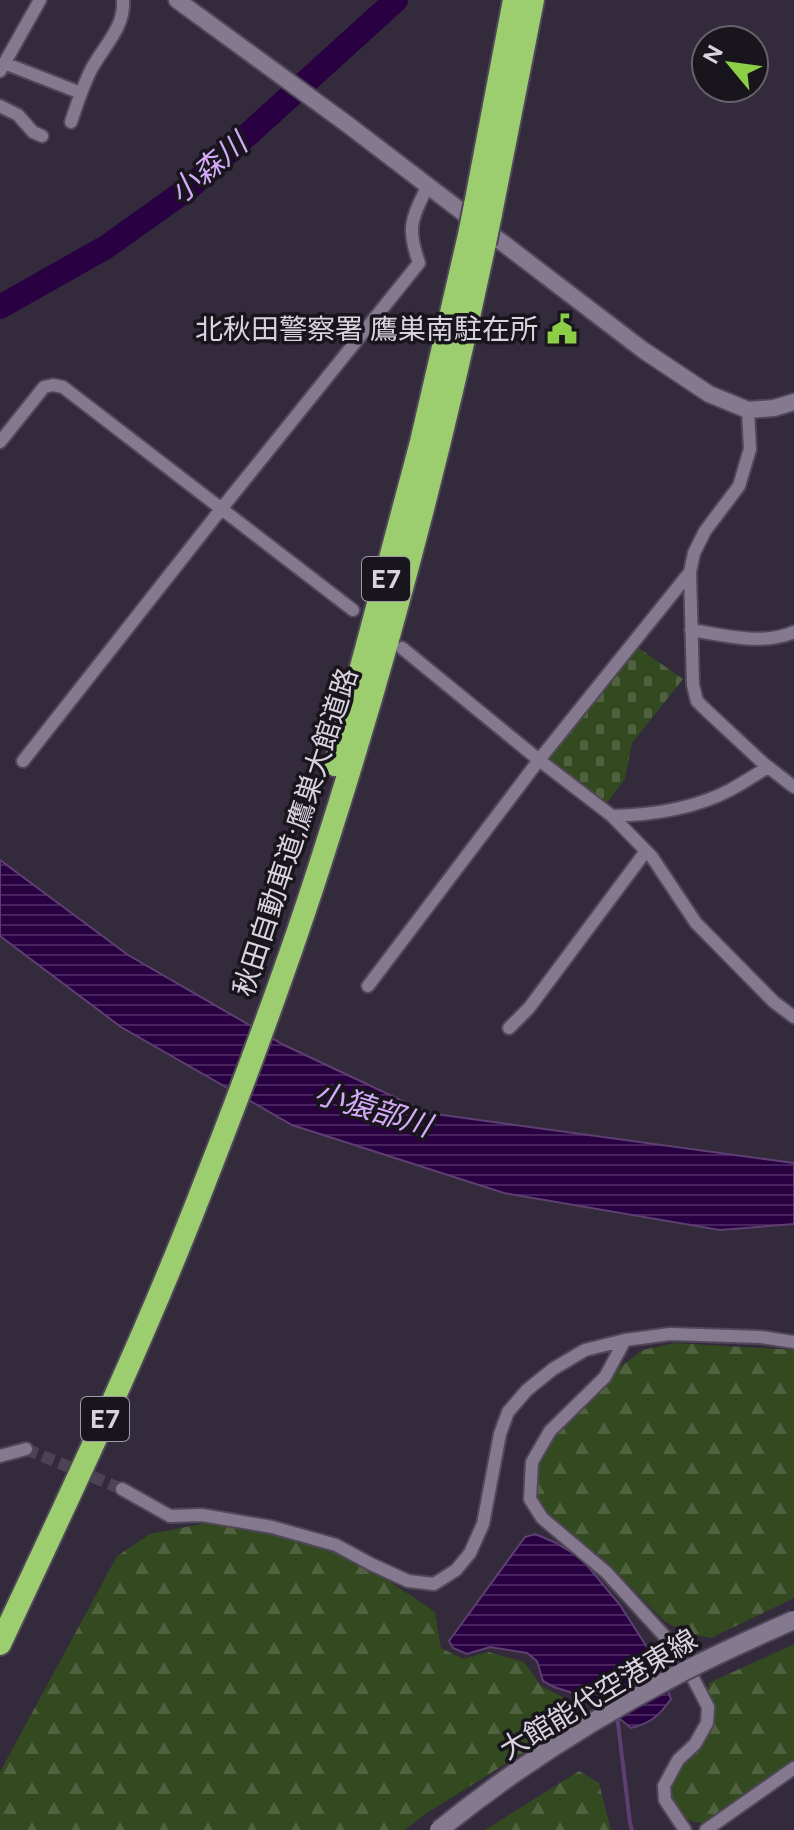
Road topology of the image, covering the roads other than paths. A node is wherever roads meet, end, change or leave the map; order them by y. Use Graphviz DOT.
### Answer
graph roads {
  1 [pos="40,0"];
  2 [pos="123,0"];
  3 [pos="177,0"];
  4 [pos="514,0"];
  5 [pos="533,0"];
  6 [pos="2,67"];
  7 [pos="81,93"];
  8 [pos="0,106"];
  9 [pos="71,122"];
  10 [pos="42,136"];
  11 [pos="428,185"];
  12 [pos="483,210"];
  13 [pos="794,402"];
  14 [pos="748,410"];
  15 [pos="0,442"];
  16 [pos="222,508"];
  17 [pos="690,572"];
  18 [pos="353,610"];
  19 [pos="691,630"];
  20 [pos="794,632"];
  21 [pos="402,648"];
  22 [pos="539,760"];
  23 [pos="23,761"];
  24 [pos="768,767"];
  25 [pos="794,787"];
  26 [pos="612,816"];
  27 [pos="646,851"];
  28 [pos="368,986"];
  29 [pos="794,1017"];
  30 [pos="509,1028"];
  31 [pos="197,1186"];
  32 [pos="625,1340"];
  33 [pos="794,1342"];
  34 [pos="26,1449"];
  35 [pos="0,1456"];
  36 [pos="122,1489"];
  37 [pos="0,1611"];
  38 [pos="794,1620"];
  39 [pos="0,1644"];
  40 [pos="794,1768"];
  41 [pos="439,1830"];
  42 [pos="685,1830"];
  43 [pos="706,1830"];
  1 -- 6 [label="street"];
  2 -- 7 [label="street"];
  3 -- 11 [label="street"];
  4 -- 12 [label="highway, 秋田自動車道;鷹巣大館道路 / E7"];
  5 -- 12 [label="highway, 秋田自動車道;鷹巣大館道路 / E7"];
  6 -- 7 [label="street"];
  7 -- 9 [label="street"];
  8 -- 10 [label="street"];
  11 -- 14 [label="street"];
  11 -- 16 [label="street"];
  12 -- 31 [label="highway, 秋田自動車道;鷹巣大館道路 / E7, bridge"];
  13 -- 14 [label="street"];
  14 -- 17 [label="street"];
  15 -- 16 [label="street"];
  16 -- 18 [label="street"];
  16 -- 23 [label="street"];
  17 -- 19 [label="street"];
  17 -- 22 [label="street"];
  19 -- 20 [label="street"];
  19 -- 24 [label="street"];
  21 -- 22 [label="street"];
  22 -- 26 [label="street"];
  22 -- 28 [label="street"];
  24 -- 25 [label="street"];
  24 -- 26 [label="street"];
  26 -- 27 [label="street"];
  27 -- 29 [label="street"];
  27 -- 30 [label="street"];
  31 -- 37 [label="highway, 秋田自動車道;鷹巣大館道路 / E7"];
  31 -- 39 [label="highway, 秋田自動車道;鷹巣大館道路 / E7"];
  32 -- 33 [label="street"];
  32 -- 36 [label="street"];
  32 -- 42 [label="street"];
  34 -- 35 [label="street"];
  38 -- 41 [label="main road, 大館能代空港東線, bridge"];
  40 -- 43 [label="street"];
}
